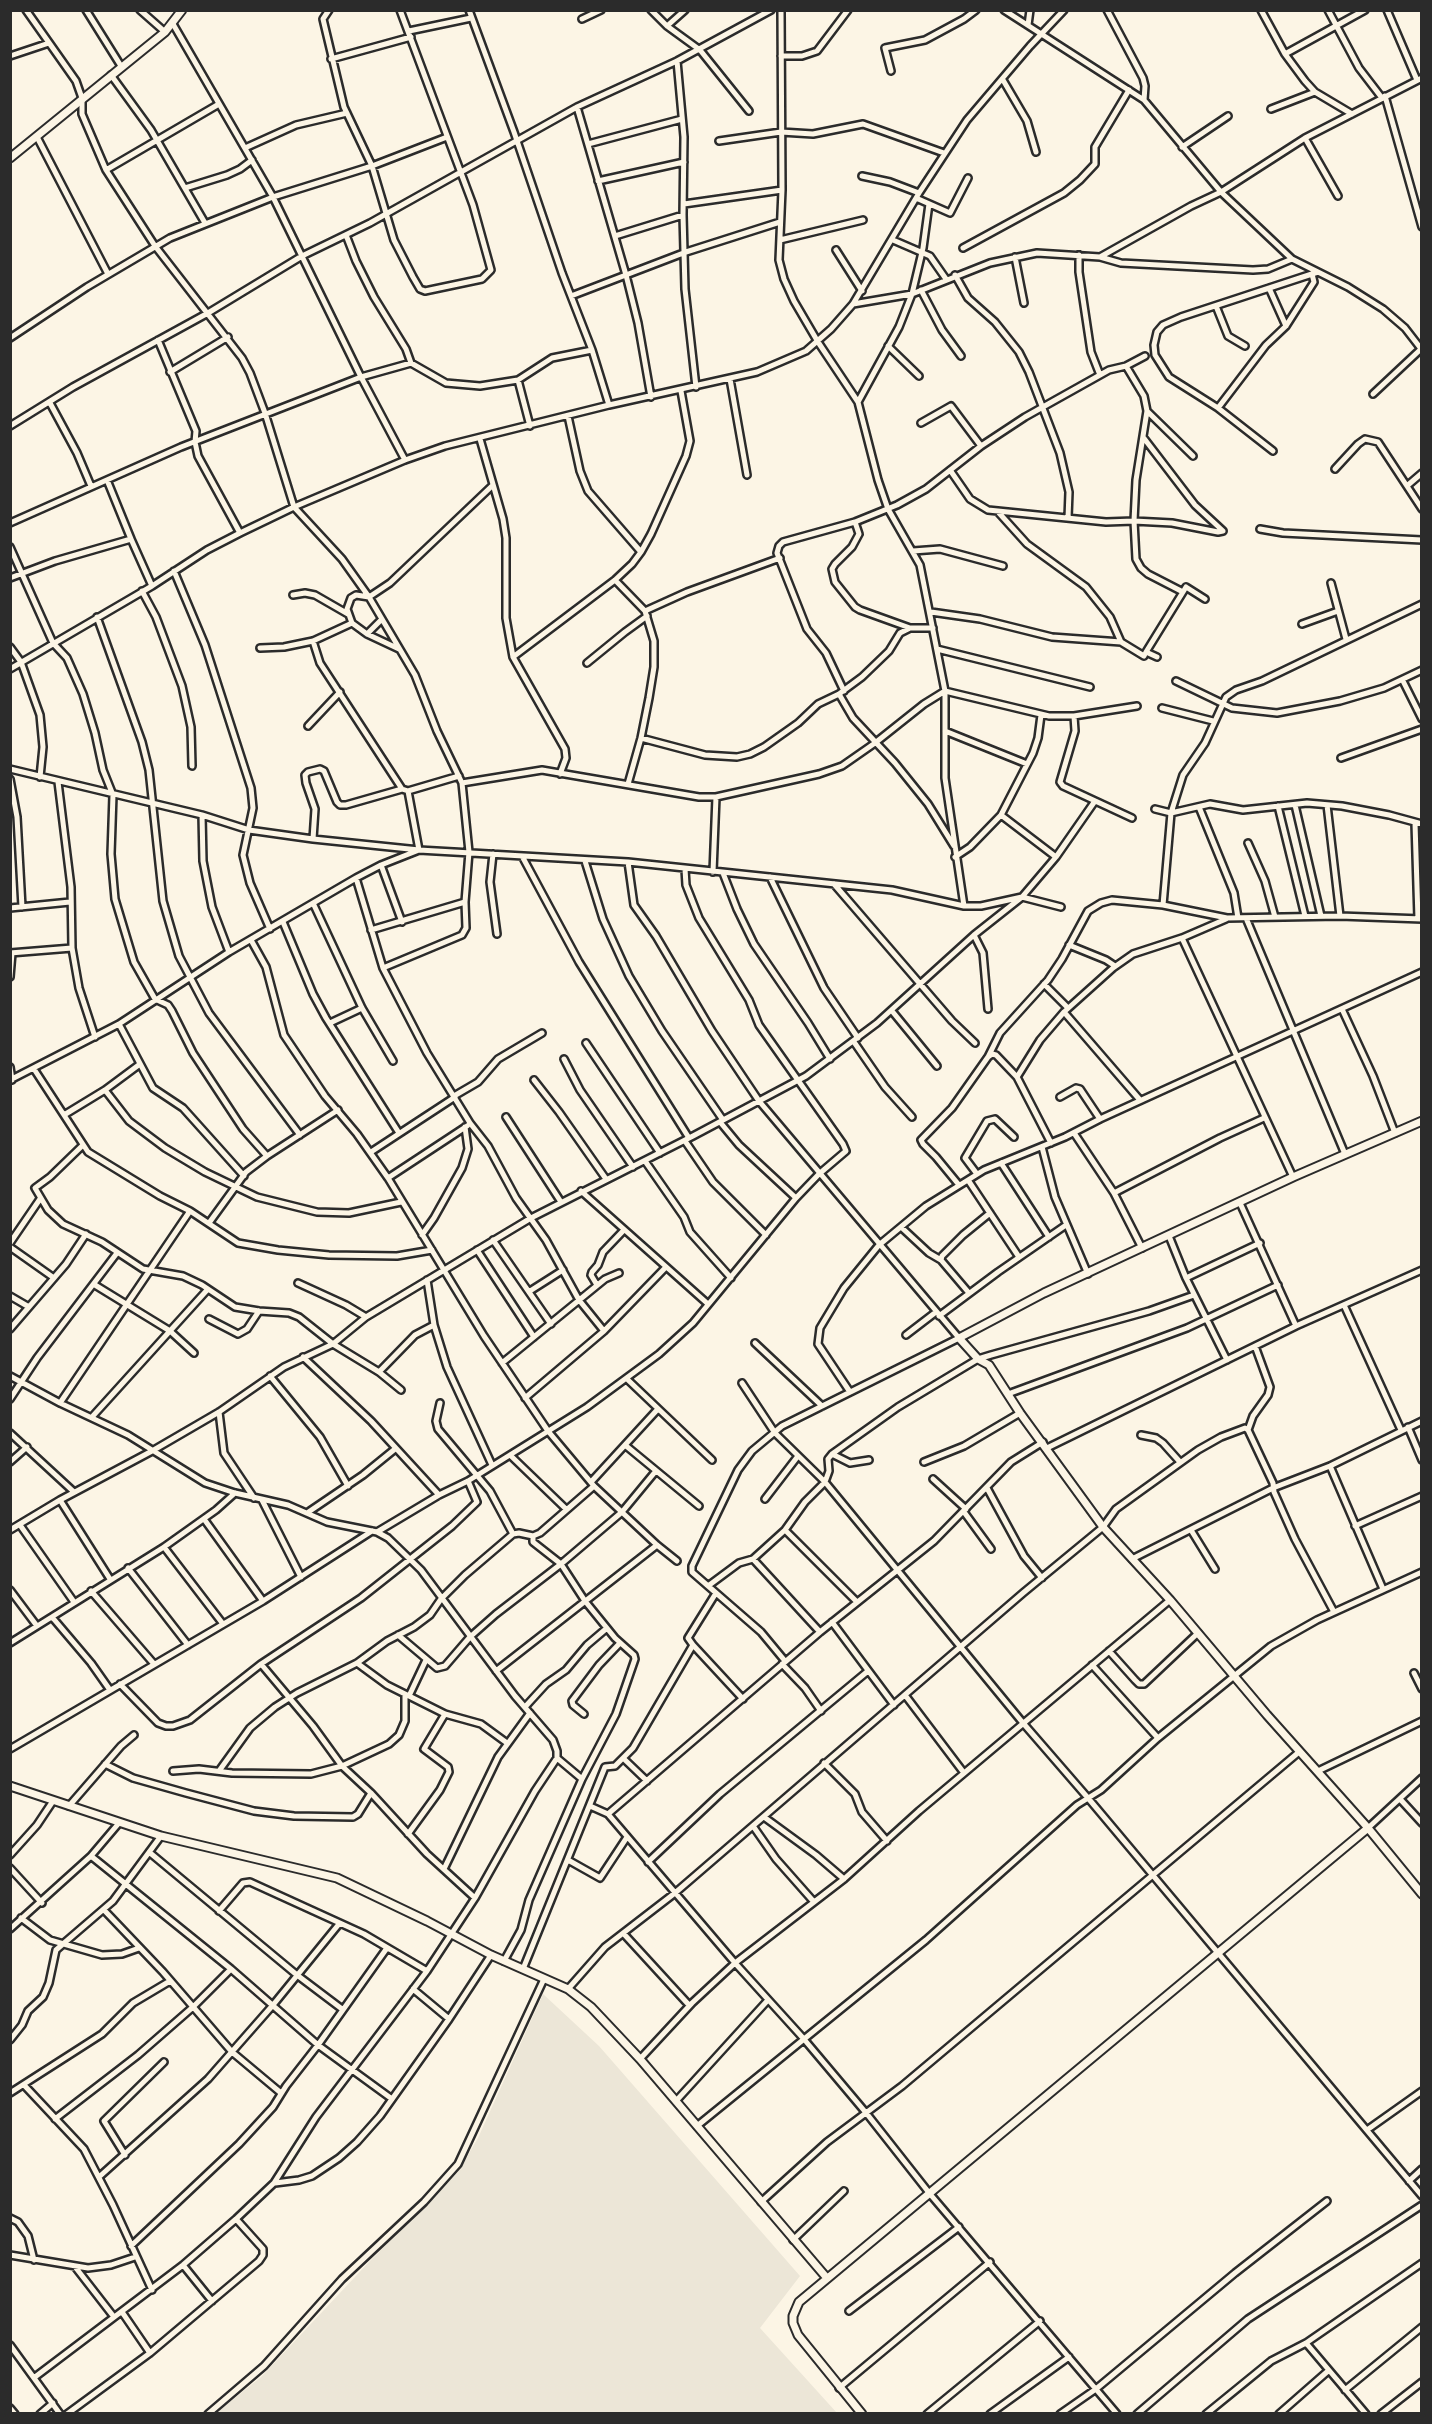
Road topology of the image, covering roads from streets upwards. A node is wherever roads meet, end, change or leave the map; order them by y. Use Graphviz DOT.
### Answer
graph roads {
  1 [pos="26,10"];
  2 [pos="86,10"];
  3 [pos="140,10"];
  4 [pos="182,10"];
  5 [pos="329,10"];
  6 [pos="400,10"];
  7 [pos="469,10"];
  8 [pos="601,10"];
  9 [pos="651,10"];
  10 [pos="685,10"];
  11 [pos="771,10"];
  12 [pos="781,10"];
  13 [pos="848,10"];
  14 [pos="976,10"];
  15 [pos="1004,10"];
  16 [pos="1030,10"];
  17 [pos="1064,10"];
  18 [pos="1107,10"];
  19 [pos="1261,10"];
  20 [pos="1328,10"];
  21 [pos="1365,10"];
  22 [pos="1387,10"];
  23 [pos="471,18"];
  24 [pos="582,19"];
  25 [pos="173,24"];
  26 [pos="1336,24"];
  27 [pos="667,26"];
  28 [pos="1028,26"];
  29 [pos="165,32"];
  30 [pos="410,34"];
  31 [pos="1040,34"];
  32 [pos="49,43"];
  33 [pos="700,50"];
  34 [pos="1285,54"];
  35 [pos="10,56"];
  36 [pos="781,56"];
  37 [pos="331,59"];
  38 [pos="677,61"];
  39 [pos="122,66"];
  40 [pos="891,71"];
  41 [pos="111,75"];
  42 [pos="1419,79"];
  43 [pos="1003,80"];
  44 [pos="1129,90"];
  45 [pos="1315,92"];
  46 [pos="1383,97"];
  47 [pos="82,98"];
  48 [pos="1144,100"];
  49 [pos="219,104"];
  50 [pos="578,107"];
  51 [pos="1271,109"];
  52 [pos="749,111"];
  53 [pos="347,113"];
  54 [pos="1352,114"];
  55 [pos="1228,116"];
  56 [pos="682,118"];
  57 [pos="781,132"];
  58 [pos="37,137"];
  59 [pos="447,137"];
  60 [pos="1305,138"];
  61 [pos="156,140"];
  62 [pos="516,140"];
  63 [pos="718,141"];
  64 [pos="588,144"];
  65 [pos="1182,147"];
  66 [pos="245,148"];
  67 [pos="1036,152"];
  68 [pos="944,153"];
  69 [pos="10,158"];
  70 [pos="252,160"];
  71 [pos="684,162"];
  72 [pos="372,166"];
  73 [pos="106,170"];
  74 [pos="460,172"];
  75 [pos="862,176"];
  76 [pos="968,178"];
  77 [pos="598,181"];
  78 [pos="185,188"];
  79 [pos="782,190"];
  80 [pos="1221,192"];
  81 [pos="917,196"];
  82 [pos="1338,196"];
  83 [pos="273,197"];
  84 [pos="684,204"];
  85 [pos="929,204"];
  86 [pos="387,213"];
  87 [pos="683,215"];
  88 [pos="1420,217"];
  89 [pos="863,220"];
  90 [pos="780,222"];
  91 [pos="205,223"];
  92 [pos="1422,227"];
  93 [pos="346,235"];
  94 [pos="615,236"];
  95 [pos="780,240"];
  96 [pos="893,240"];
  97 [pos="155,246"];
  98 [pos="963,248"];
  99 [pos="836,250"];
  100 [pos="686,252"];
  101 [pos="922,252"];
  102 [pos="1079,255"];
  103 [pos="302,256"];
  104 [pos="1015,256"];
  105 [pos="1100,257"];
  106 [pos="1292,259"];
  107 [pos="1315,273"];
  108 [pos="108,274"];
  109 [pos="955,275"];
  110 [pos="626,276"];
  111 [pos="946,279"];
  112 [pos="1269,288"];
  113 [pos="921,290"];
  114 [pos="862,291"];
  115 [pos="912,294"];
  116 [pos="571,296"];
  117 [pos="1024,303"];
  118 [pos="853,304"];
  119 [pos="1216,306"];
  120 [pos="208,313"];
  121 [pos="1286,326"];
  122 [pos="228,337"];
  123 [pos="10,338"];
  124 [pos="158,340"];
  125 [pos="818,342"];
  126 [pos="888,346"];
  127 [pos="1245,346"];
  128 [pos="1421,349"];
  129 [pos="592,350"];
  130 [pos="960,356"];
  131 [pos="1145,356"];
  132 [pos="411,363"];
  133 [pos="1126,366"];
  134 [pos="170,372"];
  135 [pos="1100,375"];
  136 [pos="919,376"];
  137 [pos="361,377"];
  138 [pos="730,379"];
  139 [pos="518,380"];
  140 [pos="696,387"];
  141 [pos="681,391"];
  142 [pos="1373,394"];
  143 [pos="651,397"];
  144 [pos="858,402"];
  145 [pos="50,403"];
  146 [pos="609,405"];
  147 [pos="1044,407"];
  148 [pos="1218,408"];
  149 [pos="1148,411"];
  150 [pos="265,413"];
  151 [pos="568,416"];
  152 [pos="921,423"];
  153 [pos="10,426"];
  154 [pos="530,426"];
  155 [pos="1143,437"];
  156 [pos="480,439"];
  157 [pos="195,442"];
  158 [pos="981,446"];
  159 [pos="1273,451"];
  160 [pos="1192,456"];
  161 [pos="405,460"];
  162 [pos="1335,469"];
  163 [pos="950,470"];
  164 [pos="1422,473"];
  165 [pos="747,475"];
  166 [pos="107,480"];
  167 [pos="493,485"];
  168 [pos="91,486"];
  169 [pos="1408,486"];
  170 [pos="294,507"];
  171 [pos="888,509"];
  172 [pos="1422,509"];
  173 [pos="998,512"];
  174 [pos="1068,518"];
  175 [pos="1134,520"];
  176 [pos="855,522"];
  177 [pos="10,523"];
  178 [pos="1260,529"];
  179 [pos="240,533"];
  180 [pos="131,539"];
  181 [pos="1422,540"];
  182 [pos="10,547"];
  183 [pos="913,551"];
  184 [pos="640,552"];
  185 [pos="780,558"];
  186 [pos="1004,566"];
  187 [pos="174,571"];
  188 [pos="23,574"];
  189 [pos="10,578"];
  190 [pos="615,580"];
  191 [pos="1330,583"];
  192 [pos="152,586"];
  193 [pos="142,591"];
  194 [pos="1182,592"];
  195 [pos="293,595"];
  196 [pos="369,597"];
  197 [pos="1205,599"];
  198 [pos="1422,604"];
  199 [pos="930,612"];
  200 [pos="1338,612"];
  201 [pos="348,614"];
  202 [pos="646,614"];
  203 [pos="97,617"];
  204 [pos="382,619"];
  205 [pos="352,623"];
  206 [pos="1302,624"];
  207 [pos="910,628"];
  208 [pos="933,628"];
  209 [pos="367,634"];
  210 [pos="1346,639"];
  211 [pos="312,641"];
  212 [pos="1121,642"];
  213 [pos="53,643"];
  214 [pos="10,647"];
  215 [pos="261,648"];
  216 [pos="938,649"];
  217 [pos="401,650"];
  218 [pos="1146,652"];
  219 [pos="513,657"];
  220 [pos="1157,657"];
  221 [pos="21,663"];
  222 [pos="587,663"];
  223 [pos="10,669"];
  224 [pos="1422,670"];
  225 [pos="1176,681"];
  226 [pos="1403,681"];
  227 [pos="1090,687"];
  228 [pos="945,691"];
  229 [pos="340,693"];
  230 [pos="842,693"];
  231 [pos="1222,703"];
  232 [pos="1137,706"];
  233 [pos="1162,708"];
  234 [pos="1041,715"];
  235 [pos="1074,716"];
  236 [pos="1422,719"];
  237 [pos="1213,721"];
  238 [pos="308,726"];
  239 [pos="1422,729"];
  240 [pos="945,731"];
  241 [pos="641,738"];
  242 [pos="875,743"];
  243 [pos="1341,758"];
  244 [pos="1027,764"];
  245 [pos="192,766"];
  246 [pos="10,769"];
  247 [pos="560,774"];
  248 [pos="459,776"];
  249 [pos="39,777"];
  250 [pos="10,779"];
  251 [pos="58,782"];
  252 [pos="462,783"];
  253 [pos="628,784"];
  254 [pos="405,790"];
  255 [pos="113,795"];
  256 [pos="717,797"];
  257 [pos="1095,801"];
  258 [pos="153,804"];
  259 [pos="1294,805"];
  260 [pos="1327,805"];
  261 [pos="1278,806"];
  262 [pos="1199,807"];
  263 [pos="1155,809"];
  264 [pos="1171,813"];
  265 [pos="202,815"];
  266 [pos="1001,815"];
  267 [pos="1132,818"];
  268 [pos="1418,823"];
  269 [pos="249,830"];
  270 [pos="313,839"];
  271 [pos="1248,843"];
  272 [pos="954,847"];
  273 [pos="418,850"];
  274 [pos="470,852"];
  275 [pos="493,854"];
  276 [pos="522,856"];
  277 [pos="955,857"];
  278 [pos="1056,857"];
  279 [pos="585,861"];
  280 [pos="628,862"];
  281 [pos="381,865"];
  282 [pos="685,869"];
  283 [pos="713,872"];
  284 [pos="723,873"];
  285 [pos="770,877"];
  286 [pos="356,878"];
  287 [pos="834,884"];
  288 [pos="1022,897"];
  289 [pos="70,902"];
  290 [pos="465,902"];
  291 [pos="313,903"];
  292 [pos="1163,905"];
  293 [pos="963,906"];
  294 [pos="22,907"];
  295 [pos="1061,907"];
  296 [pos="10,908"];
  297 [pos="1275,916"];
  298 [pos="1305,916"];
  299 [pos="1321,916"];
  300 [pos="1340,916"];
  301 [pos="1227,918"];
  302 [pos="1238,918"];
  303 [pos="1246,918"];
  304 [pos="1420,919"];
  305 [pos="283,922"];
  306 [pos="402,922"];
  307 [pos="270,928"];
  308 [pos="370,930"];
  309 [pos="496,934"];
  310 [pos="974,935"];
  311 [pos="1182,938"];
  312 [pos="251,940"];
  313 [pos="1069,945"];
  314 [pos="72,948"];
  315 [pos="228,952"];
  316 [pos="11,953"];
  317 [pos="1115,966"];
  318 [pos="383,968"];
  319 [pos="1422,972"];
  320 [pos="190,976"];
  321 [pos="10,977"];
  322 [pos="920,984"];
  323 [pos="1044,984"];
  324 [pos="154,999"];
  325 [pos="362,1008"];
  326 [pos="988,1009"];
  327 [pos="1342,1009"];
  328 [pos="1066,1010"];
  329 [pos="892,1011"];
  330 [pos="330,1023"];
  331 [pos="119,1024"];
  332 [pos="1293,1030"];
  333 [pos="542,1033"];
  334 [pos="95,1037"];
  335 [pos="856,1040"];
  336 [pos="586,1043"];
  337 [pos="975,1043"];
  338 [pos="988,1057"];
  339 [pos="1237,1057"];
  340 [pos="564,1059"];
  341 [pos="830,1059"];
  342 [pos="393,1061"];
  343 [pos="140,1064"];
  344 [pos="937,1066"];
  345 [pos="10,1067"];
  346 [pos="34,1069"];
  347 [pos="1017,1077"];
  348 [pos="11,1080"];
  349 [pos="534,1080"];
  350 [pos="798,1080"];
  351 [pos="105,1090"];
  352 [pos="454,1097"];
  353 [pos="1060,1097"];
  354 [pos="1140,1100"];
  355 [pos="759,1101"];
  356 [pos="338,1110"];
  357 [pos="64,1115"];
  358 [pos="506,1117"];
  359 [pos="912,1117"];
  360 [pos="1264,1118"];
  361 [pos="1100,1119"];
  362 [pos="722,1121"];
  363 [pos="1422,1121"];
  364 [pos="468,1125"];
  365 [pos="399,1133"];
  366 [pos="1074,1133"];
  367 [pos="1395,1133"];
  368 [pos="300,1135"];
  369 [pos="1014,1137"];
  370 [pos="687,1139"];
  371 [pos="1051,1143"];
  372 [pos="82,1146"];
  373 [pos="1042,1148"];
  374 [pos="371,1152"];
  375 [pos="660,1153"];
  376 [pos="1345,1154"];
  377 [pos="267,1156"];
  378 [pos="645,1161"];
  379 [pos="1001,1163"];
  380 [pos="633,1167"];
  381 [pos="819,1174"];
  382 [pos="978,1174"];
  383 [pos="244,1176"];
  384 [pos="1293,1177"];
  385 [pos="388,1178"];
  386 [pos="606,1179"];
  387 [pos="968,1180"];
  388 [pos="959,1185"];
  389 [pos="234,1187"];
  390 [pos="581,1191"];
  391 [pos="1114,1193"];
  392 [pos="796,1198"];
  393 [pos="40,1199"];
  394 [pos="401,1202"];
  395 [pos="561,1202"];
  396 [pos="1240,1203"];
  397 [pos="190,1211"];
  398 [pos="990,1213"];
  399 [pos="531,1218"];
  400 [pos="209,1223"];
  401 [pos="1066,1226"];
  402 [pos="901,1227"];
  403 [pos="623,1231"];
  404 [pos="86,1234"];
  405 [pos="422,1235"];
  406 [pos="766,1235"];
  407 [pos="1169,1236"];
  408 [pos="1049,1237"];
  409 [pos="493,1240"];
  410 [pos="1260,1243"];
  411 [pos="10,1245"];
  412 [pos="879,1245"];
  413 [pos="1142,1248"];
  414 [pos="432,1250"];
  415 [pos="477,1250"];
  416 [pos="117,1253"];
  417 [pos="1019,1257"];
  418 [pos="941,1260"];
  419 [pos="666,1268"];
  420 [pos="444,1269"];
  421 [pos="563,1270"];
  422 [pos="1422,1270"];
  423 [pos="149,1271"];
  424 [pos="619,1273"];
  425 [pos="1088,1274"];
  426 [pos="54,1278"];
  427 [pos="731,1278"];
  428 [pos="1186,1278"];
  429 [pos="427,1280"];
  430 [pos="298,1283"];
  431 [pos="95,1285"];
  432 [pos="597,1285"];
  433 [pos="1278,1286"];
  434 [pos="208,1289"];
  435 [pos="530,1291"];
  436 [pos="969,1293"];
  437 [pos="1194,1295"];
  438 [pos="10,1296"];
  439 [pos="579,1300"];
  440 [pos="126,1302"];
  441 [pos="708,1305"];
  442 [pos="1344,1305"];
  443 [pos="29,1307"];
  444 [pos="259,1311"];
  445 [pos="937,1314"];
  446 [pos="366,1317"];
  447 [pos="209,1319"];
  448 [pos="1206,1320"];
  449 [pos="551,1324"];
  450 [pos="434,1325"];
  451 [pos="1296,1326"];
  452 [pos="10,1329"];
  453 [pos="170,1331"];
  454 [pos="604,1331"];
  455 [pos="906,1335"];
  456 [pos="534,1337"];
  457 [pos="959,1338"];
  458 [pos="754,1343"];
  459 [pos="333,1344"];
  460 [pos="1255,1346"];
  461 [pos="194,1353"];
  462 [pos="303,1357"];
  463 [pos="978,1359"];
  464 [pos="1227,1360"];
  465 [pos="502,1363"];
  466 [pos="379,1372"];
  467 [pos="10,1376"];
  468 [pos="270,1376"];
  469 [pos="627,1379"];
  470 [pos="742,1383"];
  471 [pos="22,1384"];
  472 [pos="402,1390"];
  473 [pos="850,1392"];
  474 [pos="1008,1394"];
  475 [pos="525,1398"];
  476 [pos="10,1399"];
  477 [pos="60,1403"];
  478 [pos="440,1403"];
  479 [pos="822,1406"];
  480 [pos="657,1410"];
  481 [pos="219,1413"];
  482 [pos="1020,1413"];
  483 [pos="92,1417"];
  484 [pos="1422,1421"];
  485 [pos="1408,1427"];
  486 [pos="1248,1430"];
  487 [pos="1401,1430"];
  488 [pos="548,1431"];
  489 [pos="10,1433"];
  490 [pos="775,1433"];
  491 [pos="1141,1435"];
  492 [pos="625,1445"];
  493 [pos="1045,1445"];
  494 [pos="27,1447"];
  495 [pos="395,1449"];
  496 [pos="152,1451"];
  497 [pos="510,1455"];
  498 [pos="832,1455"];
  499 [pos="798,1456"];
  500 [pos="712,1460"];
  501 [pos="869,1460"];
  502 [pos="1422,1460"];
  503 [pos="10,1462"];
  504 [pos="924,1462"];
  505 [pos="1180,1462"];
  506 [pos="492,1465"];
  507 [pos="1330,1466"];
  508 [pos="655,1472"];
  509 [pos="477,1475"];
  510 [pos="933,1479"];
  511 [pos="468,1481"];
  512 [pos="825,1482"];
  513 [pos="592,1484"];
  514 [pos="348,1486"];
  515 [pos="987,1488"];
  516 [pos="1273,1488"];
  517 [pos="74,1492"];
  518 [pos="234,1493"];
  519 [pos="439,1495"];
  520 [pos="1422,1496"];
  521 [pos="254,1498"];
  522 [pos="765,1499"];
  523 [pos="60,1500"];
  524 [pos="262,1500"];
  525 [pos="699,1506"];
  526 [pos="566,1509"];
  527 [pos="965,1510"];
  528 [pos="307,1512"];
  529 [pos="622,1512"];
  530 [pos="204,1519"];
  531 [pos="20,1525"];
  532 [pos="1355,1526"];
  533 [pos="1103,1527"];
  534 [pos="10,1530"];
  535 [pos="785,1530"];
  536 [pos="1191,1530"];
  537 [pos="375,1532"];
  538 [pos="513,1534"];
  539 [pos="533,1536"];
  540 [pos="657,1545"];
  541 [pos="164,1546"];
  542 [pos="992,1549"];
  543 [pos="753,1559"];
  544 [pos="1132,1559"];
  545 [pos="411,1561"];
  546 [pos="677,1561"];
  547 [pos="561,1564"];
  548 [pos="128,1569"];
  549 [pos="897,1569"];
  550 [pos="1215,1569"];
  551 [pos="1422,1572"];
  552 [pos="302,1577"];
  553 [pos="1042,1578"];
  554 [pos="110,1579"];
  555 [pos="708,1586"];
  556 [pos="1383,1589"];
  557 [pos="10,1590"];
  558 [pos="91,1591"];
  559 [pos="716,1593"];
  560 [pos="441,1599"];
  561 [pos="1170,1600"];
  562 [pos="263,1601"];
  563 [pos="585,1601"];
  564 [pos="74,1602"];
  565 [pos="857,1602"];
  566 [pos="1334,1612"];
  567 [pos="52,1617"];
  568 [pos="832,1622"];
  569 [pos="224,1624"];
  570 [pos="37,1626"];
  571 [pos="607,1628"];
  572 [pos="820,1632"];
  573 [pos="1198,1633"];
  574 [pos="398,1635"];
  575 [pos="470,1637"];
  576 [pos="10,1642"];
  577 [pos="620,1643"];
  578 [pos="188,1645"];
  579 [pos="693,1645"];
  580 [pos="962,1647"];
  581 [pos="1109,1651"];
  582 [pos="426,1660"];
  583 [pos="784,1662"];
  584 [pos="357,1663"];
  585 [pos="154,1664"];
  586 [pos="261,1664"];
  587 [pos="1092,1665"];
  588 [pos="496,1671"];
  589 [pos="868,1671"];
  590 [pos="1414,1673"];
  591 [pos="1234,1677"];
  592 [pos="120,1684"];
  593 [pos="1422,1689"];
  594 [pos="111,1690"];
  595 [pos="407,1695"];
  596 [pos="905,1695"];
  597 [pos="287,1698"];
  598 [pos="743,1699"];
  599 [pos="894,1705"];
  600 [pos="525,1707"];
  601 [pos="821,1711"];
  602 [pos="530,1713"];
  603 [pos="445,1714"];
  604 [pos="584,1714"];
  605 [pos="1422,1721"];
  606 [pos="1023,1723"];
  607 [pos="134,1735"];
  608 [pos="1158,1738"];
  609 [pos="507,1743"];
  610 [pos="10,1749"];
  611 [pos="1299,1752"];
  612 [pos="556,1758"];
  613 [pos="623,1758"];
  614 [pos="824,1763"];
  615 [pos="105,1764"];
  616 [pos="342,1766"];
  617 [pos="173,1771"];
  618 [pos="219,1771"];
  619 [pos="1318,1771"];
  620 [pos="964,1773"];
  621 [pos="1422,1778"];
  622 [pos="582,1779"];
  623 [pos="647,1781"];
  624 [pos="10,1786"];
  625 [pos="371,1793"];
  626 [pos="1089,1798"];
  627 [pos="1400,1799"];
  628 [pos="53,1801"];
  629 [pos="69,1806"];
  630 [pos="590,1806"];
  631 [pos="608,1814"];
  632 [pos="764,1817"];
  633 [pos="118,1823"];
  634 [pos="1422,1823"];
  635 [pos="753,1826"];
  636 [pos="1368,1828"];
  637 [pos="408,1834"];
  638 [pos="161,1836"];
  639 [pos="627,1838"];
  640 [pos="887,1841"];
  641 [pos="149,1852"];
  642 [pos="10,1855"];
  643 [pos="91,1856"];
  644 [pos="568,1860"];
  645 [pos="648,1862"];
  646 [pos="10,1868"];
  647 [pos="444,1869"];
  648 [pos="1154,1875"];
  649 [pos="844,1879"];
  650 [pos="126,1884"];
  651 [pos="675,1893"];
  652 [pos="1422,1894"];
  653 [pos="475,1898"];
  654 [pos="814,1902"];
  655 [pos="42,1903"];
  656 [pos="104,1910"];
  657 [pos="219,1911"];
  658 [pos="21,1918"];
  659 [pos="339,1924"];
  660 [pos="10,1929"];
  661 [pos="451,1933"];
  662 [pos="623,1933"];
  663 [pos="63,1943"];
  664 [pos="139,1948"];
  665 [pos="387,1948"];
  666 [pos="1219,1954"];
  667 [pos="491,1955"];
  668 [pos="506,1962"];
  669 [pos="735,1963"];
  670 [pos="520,1968"];
  671 [pos="231,1969"];
  672 [pos="427,1971"];
  673 [pos="297,1975"];
  674 [pos="544,1979"];
  675 [pos="170,1981"];
  676 [pos="413,1989"];
  677 [pos="568,1989"];
  678 [pos="768,2000"];
  679 [pos="273,2005"];
  680 [pos="690,2005"];
  681 [pos="193,2007"];
  682 [pos="342,2009"];
  683 [pos="449,2019"];
  684 [pos="803,2038"];
  685 [pos="10,2040"];
  686 [pos="318,2045"];
  687 [pos="232,2052"];
  688 [pos="640,2059"];
  689 [pos="164,2062"];
  690 [pos="353,2071"];
  691 [pos="24,2085"];
  692 [pos="1422,2091"];
  693 [pos="10,2093"];
  694 [pos="281,2093"];
  695 [pos="392,2099"];
  696 [pos="676,2101"];
  697 [pos="867,2114"];
  698 [pos="55,2119"];
  699 [pos="697,2126"];
  700 [pos="1367,2130"];
  701 [pos="125,2155"];
  702 [pos="1422,2169"];
  703 [pos="99,2177"];
  704 [pos="1409,2181"];
  705 [pos="274,2183"];
  706 [pos="844,2191"];
  707 [pos="930,2194"];
  708 [pos="1422,2196"];
  709 [pos="1327,2201"];
  710 [pos="761,2202"];
  711 [pos="1422,2205"];
  712 [pos="10,2218"];
  713 [pos="236,2219"];
  714 [pos="959,2227"];
  715 [pos="793,2240"];
  716 [pos="131,2246"];
  717 [pos="10,2255"];
  718 [pos="135,2257"];
  719 [pos="34,2260"];
  720 [pos="990,2262"];
  721 [pos="1422,2263"];
  722 [pos="183,2265"];
  723 [pos="76,2268"];
  724 [pos="826,2277"];
  725 [pos="152,2290"];
  726 [pos="212,2301"];
  727 [pos="849,2311"];
  728 [pos="122,2312"];
  729 [pos="114,2318"];
  730 [pos="1040,2321"];
  731 [pos="1422,2327"];
  732 [pos="1306,2343"];
  733 [pos="10,2345"];
  734 [pos="150,2353"];
  735 [pos="1069,2357"];
  736 [pos="1328,2371"];
  737 [pos="35,2377"];
  738 [pos="1422,2382"];
  739 [pos="839,2388"];
  740 [pos="1096,2389"];
  741 [pos="1345,2390"];
  742 [pos="53,2403"];
  743 [pos="10,2408"];
  744 [pos="15,2414"];
  745 [pos="39,2414"];
  746 [pos="60,2414"];
  747 [pos="67,2414"];
  748 [pos="208,2414"];
  749 [pos="862,2414"];
  750 [pos="927,2414"];
  751 [pos="990,2414"];
  752 [pos="1060,2414"];
  753 [pos="1117,2414"];
  754 [pos="1137,2414"];
  755 [pos="1206,2414"];
  756 [pos="1279,2414"];
  757 [pos="1366,2414"];
  758 [pos="1381,2414"];
  1 -- 32 [label="street"];
  2 -- 39 [label="street"];
  3 -- 29 [label="street"];
  4 -- 25 [label="street"];
  5 -- 37 [label="street"];
  6 -- 30 [label="street"];
  7 -- 23 [label="street"];
  8 -- 24 [label="street"];
  9 -- 27 [label="street"];
  10 -- 27 [label="street"];
  11 -- 33 [label="street"];
  12 -- 36 [label="street"];
  13 -- 36 [label="street"];
  14 -- 40 [label="street"];
  15 -- 28 [label="street"];
  16 -- 28 [label="street"];
  17 -- 31 [label="street"];
  18 -- 48 [label="street"];
  19 -- 34 [label="street"];
  20 -- 26 [label="street"];
  21 -- 26 [label="street"];
  22 -- 42 [label="street"];
  23 -- 30 [label="street"];
  23 -- 62 [label="street"];
  25 -- 29 [label="street"];
  25 -- 49 [label="street"];
  26 -- 34 [label="street"];
  26 -- 46 [label="street"];
  27 -- 33 [label="street"];
  28 -- 31 [label="street"];
  29 -- 39 [label="street"];
  30 -- 37 [label="street"];
  30 -- 59 [label="street"];
  31 -- 43 [label="street"];
  31 -- 44 [label="street"];
  32 -- 35 [label="street"];
  32 -- 47 [label="street"];
  33 -- 38 [label="street"];
  33 -- 52 [label="street"];
  34 -- 45 [label="street"];
  36 -- 57 [label="street"];
  37 -- 53 [label="street"];
  38 -- 50 [label="street"];
  38 -- 56 [label="street"];
  39 -- 41 [label="street"];
  41 -- 47 [label="street"];
  41 -- 61 [label="street"];
  42 -- 46 [label="street"];
  43 -- 67 [label="street"];
  43 -- 68 [label="street"];
  44 -- 48 [label="street"];
  44 -- 98 [label="street"];
  45 -- 51 [label="street"];
  45 -- 54 [label="street"];
  46 -- 54 [label="street"];
  46 -- 88 [label="street"];
  47 -- 58 [label="street"];
  47 -- 73 [label="street"];
  48 -- 65 [label="street"];
  49 -- 61 [label="street"];
  49 -- 66 [label="street"];
  50 -- 62 [label="street"];
  50 -- 64 [label="street"];
  53 -- 66 [label="street"];
  53 -- 72 [label="street"];
  54 -- 60 [label="street"];
  55 -- 65 [label="street"];
  56 -- 64 [label="street"];
  56 -- 71 [label="street"];
  57 -- 63 [label="street"];
  57 -- 68 [label="street"];
  57 -- 79 [label="street"];
  58 -- 69 [label="street"];
  58 -- 108 [label="street"];
  59 -- 72 [label="street"];
  59 -- 74 [label="street"];
  60 -- 80 [label="street"];
  60 -- 82 [label="street"];
  61 -- 73 [label="street"];
  61 -- 78 [label="street"];
  62 -- 74 [label="street"];
  62 -- 116 [label="street"];
  64 -- 77 [label="street"];
  65 -- 80 [label="street"];
  66 -- 70 [label="street"];
  68 -- 81 [label="street"];
  70 -- 78 [label="street"];
  70 -- 83 [label="street"];
  71 -- 77 [label="street"];
  71 -- 84 [label="street"];
  72 -- 83 [label="street"];
  72 -- 86 [label="street"];
  73 -- 97 [label="street"];
  74 -- 86 [label="street"];
  74 -- 86 [label="street"];
  75 -- 81 [label="street"];
  76 -- 85 [label="street"];
  77 -- 94 [label="street"];
  78 -- 91 [label="street"];
  79 -- 84 [label="street"];
  79 -- 90 [label="street"];
  80 -- 105 [label="street"];
  80 -- 106 [label="street"];
  81 -- 85 [label="street"];
  81 -- 96 [label="street"];
  83 -- 91 [label="street"];
  83 -- 103 [label="street"];
  84 -- 87 [label="street"];
  85 -- 101 [label="street"];
  86 -- 93 [label="street"];
  87 -- 94 [label="street"];
  87 -- 100 [label="street"];
  88 -- 92 [label="street"];
  89 -- 95 [label="street"];
  90 -- 95 [label="street"];
  90 -- 100 [label="street"];
  91 -- 97 [label="street"];
  93 -- 103 [label="street"];
  93 -- 132 [label="street"];
  94 -- 110 [label="street"];
  95 -- 125 [label="street"];
  96 -- 101 [label="street"];
  96 -- 114 [label="street"];
  97 -- 108 [label="street"];
  97 -- 120 [label="street"];
  99 -- 114 [label="street"];
  100 -- 110 [label="street"];
  100 -- 140 [label="street"];
  101 -- 111 [label="street"];
  101 -- 115 [label="street"];
  102 -- 104 [label="street"];
  102 -- 105 [label="street"];
  102 -- 135 [label="street"];
  103 -- 120 [label="street"];
  103 -- 137 [label="street"];
  104 -- 109 [label="street"];
  104 -- 117 [label="street"];
  105 -- 106 [label="street"];
  106 -- 107 [label="street"];
  107 -- 112 [label="street"];
  107 -- 121 [label="street"];
  107 -- 128 [label="street"];
  108 -- 123 [label="street"];
  109 -- 111 [label="street"];
  109 -- 147 [label="street"];
  110 -- 116 [label="street"];
  110 -- 143 [label="street"];
  111 -- 113 [label="street"];
  112 -- 119 [label="street"];
  112 -- 121 [label="street"];
  113 -- 115 [label="street"];
  113 -- 130 [label="street"];
  114 -- 118 [label="street"];
  115 -- 118 [label="street"];
  115 -- 126 [label="street"];
  116 -- 129 [label="street"];
  118 -- 125 [label="street"];
  119 -- 127 [label="street"];
  119 -- 148 [label="street"];
  120 -- 122 [label="street"];
  120 -- 124 [label="street"];
  121 -- 148 [label="street"];
  122 -- 134 [label="street"];
  122 -- 150 [label="street"];
  124 -- 134 [label="street"];
  124 -- 145 [label="street"];
  125 -- 138 [label="street"];
  125 -- 144 [label="street"];
  126 -- 136 [label="street"];
  126 -- 144 [label="street"];
  128 -- 142 [label="street"];
  129 -- 139 [label="street"];
  129 -- 146 [label="street"];
  131 -- 133 [label="street"];
  132 -- 137 [label="street"];
  132 -- 139 [label="street"];
  133 -- 135 [label="street"];
  133 -- 149 [label="street"];
  134 -- 157 [label="street"];
  135 -- 147 [label="street"];
  137 -- 150 [label="street"];
  137 -- 161 [label="street"];
  138 -- 140 [label="street"];
  138 -- 165 [label="street"];
  139 -- 154 [label="street"];
  140 -- 141 [label="street"];
  141 -- 143 [label="street"];
  141 -- 184 [label="street"];
  143 -- 146 [label="street"];
  144 -- 171 [label="street"];
  145 -- 153 [label="street"];
  145 -- 168 [label="street"];
  146 -- 151 [label="street"];
  147 -- 158 [label="street"];
  147 -- 174 [label="street"];
  148 -- 159 [label="street"];
  149 -- 155 [label="street"];
  149 -- 160 [label="street"];
  150 -- 157 [label="street"];
  150 -- 170 [label="street"];
  151 -- 154 [label="street"];
  151 -- 184 [label="street"];
  152 -- 158 [label="street"];
  154 -- 156 [label="street"];
  155 -- 175 [label="street"];
  155 -- 175 [label="street"];
  156 -- 161 [label="street"];
  156 -- 167 [label="street"];
  157 -- 166 [label="street"];
  157 -- 179 [label="street"];
  158 -- 163 [label="street"];
  161 -- 170 [label="street"];
  162 -- 169 [label="street"];
  163 -- 171 [label="street"];
  163 -- 173 [label="street"];
  164 -- 169 [label="street"];
  166 -- 168 [label="street"];
  166 -- 180 [label="street"];
  167 -- 196 [label="street"];
  167 -- 219 [label="street"];
  168 -- 177 [label="street"];
  169 -- 172 [label="street"];
  170 -- 179 [label="street"];
  170 -- 196 [label="street"];
  171 -- 176 [label="street"];
  171 -- 183 [label="street"];
  173 -- 174 [label="street"];
  173 -- 212 [label="street"];
  174 -- 175 [label="street"];
  175 -- 194 [label="street"];
  176 -- 185 [label="street"];
  176 -- 207 [label="street"];
  178 -- 181 [label="street"];
  179 -- 187 [label="street"];
  180 -- 188 [label="street"];
  180 -- 192 [label="street"];
  182 -- 188 [label="street"];
  183 -- 186 [label="street"];
  183 -- 199 [label="street"];
  184 -- 190 [label="street"];
  185 -- 202 [label="street"];
  185 -- 230 [label="street"];
  187 -- 192 [label="street"];
  187 -- 269 [label="street"];
  188 -- 189 [label="street"];
  188 -- 213 [label="street"];
  190 -- 202 [label="street"];
  190 -- 219 [label="street"];
  191 -- 200 [label="street"];
  192 -- 193 [label="street"];
  193 -- 203 [label="street"];
  193 -- 245 [label="street"];
  194 -- 197 [label="street"];
  194 -- 218 [label="street"];
  195 -- 201 [label="street"];
  196 -- 201 [label="street"];
  196 -- 204 [label="street"];
  198 -- 210 [label="street"];
  199 -- 208 [label="street"];
  199 -- 212 [label="street"];
  200 -- 206 [label="street"];
  200 -- 210 [label="street"];
  201 -- 205 [label="street"];
  202 -- 222 [label="street"];
  202 -- 241 [label="street"];
  203 -- 213 [label="street"];
  203 -- 258 [label="street"];
  204 -- 209 [label="street"];
  204 -- 217 [label="street"];
  205 -- 209 [label="street"];
  205 -- 211 [label="street"];
  207 -- 208 [label="street"];
  207 -- 230 [label="street"];
  208 -- 216 [label="street"];
  209 -- 217 [label="street"];
  210 -- 231 [label="street"];
  211 -- 215 [label="street"];
  211 -- 229 [label="street"];
  212 -- 218 [label="street"];
  213 -- 221 [label="street"];
  213 -- 255 [label="street"];
  214 -- 221 [label="street"];
  216 -- 227 [label="street"];
  216 -- 228 [label="street"];
  217 -- 248 [label="street"];
  218 -- 220 [label="street"];
  219 -- 247 [label="street"];
  221 -- 223 [label="street"];
  221 -- 249 [label="street"];
  224 -- 226 [label="street"];
  225 -- 231 [label="street"];
  226 -- 231 [label="street"];
  226 -- 236 [label="street"];
  228 -- 234 [label="street"];
  228 -- 240 [label="street"];
  228 -- 242 [label="street"];
  229 -- 238 [label="street"];
  229 -- 254 [label="street"];
  230 -- 241 [label="street"];
  230 -- 242 [label="street"];
  231 -- 237 [label="street"];
  232 -- 235 [label="street"];
  233 -- 237 [label="street"];
  234 -- 235 [label="street"];
  234 -- 244 [label="street"];
  235 -- 257 [label="street"];
  237 -- 264 [label="street"];
  239 -- 243 [label="street"];
  240 -- 244 [label="street"];
  240 -- 272 [label="street"];
  241 -- 253 [label="street"];
  242 -- 256 [label="street"];
  242 -- 272 [label="street"];
  244 -- 266 [label="street"];
  246 -- 249 [label="street"];
  247 -- 252 [label="street"];
  247 -- 253 [label="street"];
  248 -- 252 [label="street"];
  248 -- 254 [label="street"];
  249 -- 251 [label="street"];
  250 -- 294 [label="street"];
  251 -- 255 [label="street"];
  251 -- 289 [label="street"];
  252 -- 274 [label="street"];
  253 -- 256 [label="street"];
  254 -- 270 [label="street"];
  254 -- 273 [label="street"];
  255 -- 258 [label="street"];
  255 -- 324 [label="street"];
  256 -- 283 [label="street"];
  257 -- 267 [label="street"];
  257 -- 278 [label="street"];
  258 -- 265 [label="street"];
  258 -- 320 [label="street"];
  259 -- 260 [label="street"];
  259 -- 261 [label="street"];
  259 -- 299 [label="street"];
  260 -- 268 [label="street"];
  260 -- 300 [label="street"];
  261 -- 262 [label="street"];
  261 -- 298 [label="street"];
  262 -- 264 [label="street"];
  262 -- 302 [label="street"];
  263 -- 264 [label="street"];
  264 -- 292 [label="street"];
  265 -- 269 [label="street"];
  265 -- 315 [label="street"];
  266 -- 277 [label="street"];
  266 -- 278 [label="street"];
  268 -- 304 [label="street"];
  269 -- 270 [label="street"];
  269 -- 307 [label="street"];
  270 -- 273 [label="street"];
  271 -- 297 [label="street"];
  272 -- 277 [label="street"];
  273 -- 274 [label="street"];
  273 -- 281 [label="street"];
  274 -- 275 [label="street"];
  274 -- 290 [label="street"];
  275 -- 276 [label="street"];
  275 -- 309 [label="street"];
  276 -- 279 [label="street"];
  276 -- 370 [label="street"];
  277 -- 293 [label="street"];
  278 -- 288 [label="street"];
  279 -- 280 [label="street"];
  279 -- 362 [label="street"];
  280 -- 282 [label="street"];
  280 -- 355 [label="street"];
  281 -- 286 [label="street"];
  281 -- 306 [label="street"];
  282 -- 283 [label="street"];
  282 -- 350 [label="street"];
  283 -- 284 [label="street"];
  284 -- 285 [label="street"];
  284 -- 341 [label="street"];
  285 -- 287 [label="street"];
  285 -- 335 [label="street"];
  286 -- 291 [label="street"];
  286 -- 308 [label="street"];
  287 -- 293 [label="street"];
  287 -- 322 [label="street"];
  288 -- 293 [label="street"];
  288 -- 295 [label="street"];
  288 -- 310 [label="street"];
  289 -- 294 [label="street"];
  289 -- 314 [label="street"];
  290 -- 306 [label="street"];
  290 -- 318 [label="street"];
  291 -- 305 [label="street"];
  291 -- 325 [label="street"];
  292 -- 301 [label="street"];
  292 -- 313 [label="street"];
  294 -- 296 [label="street"];
  297 -- 298 [label="street"];
  297 -- 303 [label="street"];
  298 -- 299 [label="street"];
  299 -- 300 [label="street"];
  300 -- 304 [label="street"];
  301 -- 302 [label="street"];
  301 -- 311 [label="street"];
  302 -- 303 [label="street"];
  303 -- 332 [label="street"];
  305 -- 307 [label="street"];
  305 -- 330 [label="street"];
  306 -- 308 [label="street"];
  307 -- 312 [label="street"];
  308 -- 318 [label="street"];
  310 -- 322 [label="street"];
  310 -- 326 [label="street"];
  311 -- 317 [label="street"];
  311 -- 339 [label="street"];
  312 -- 315 [label="street"];
  312 -- 356 [label="street"];
  313 -- 317 [label="street"];
  313 -- 323 [label="street"];
  314 -- 316 [label="street"];
  314 -- 334 [label="street"];
  315 -- 320 [label="street"];
  316 -- 321 [label="street"];
  317 -- 328 [label="street"];
  318 -- 352 [label="street"];
  319 -- 327 [label="street"];
  320 -- 324 [label="street"];
  320 -- 368 [label="street"];
  322 -- 329 [label="street"];
  322 -- 337 [label="street"];
  323 -- 328 [label="street"];
  323 -- 338 [label="street"];
  324 -- 331 [label="street"];
  324 -- 377 [label="street"];
  325 -- 330 [label="street"];
  325 -- 342 [label="street"];
  327 -- 332 [label="street"];
  327 -- 367 [label="street"];
  328 -- 347 [label="street"];
  328 -- 354 [label="street"];
  329 -- 335 [label="street"];
  329 -- 344 [label="street"];
  330 -- 365 [label="street"];
  331 -- 334 [label="street"];
  331 -- 343 [label="street"];
  332 -- 339 [label="street"];
  332 -- 376 [label="street"];
  333 -- 352 [label="street"];
  334 -- 346 [label="street"];
  335 -- 341 [label="street"];
  335 -- 359 [label="street"];
  336 -- 375 [label="street"];
  338 -- 347 [label="street"];
  338 -- 388 [label="street"];
  339 -- 354 [label="street"];
  339 -- 360 [label="street"];
  340 -- 380 [label="street"];
  341 -- 350 [label="street"];
  343 -- 351 [label="street"];
  343 -- 383 [label="street"];
  345 -- 348 [label="street"];
  346 -- 348 [label="street"];
  346 -- 357 [label="street"];
  347 -- 371 [label="street"];
  349 -- 386 [label="street"];
  350 -- 355 [label="street"];
  350 -- 381 [label="street"];
  351 -- 357 [label="street"];
  351 -- 389 [label="street"];
  352 -- 364 [label="street"];
  352 -- 365 [label="street"];
  353 -- 361 [label="street"];
  354 -- 361 [label="street"];
  355 -- 362 [label="street"];
  355 -- 381 [label="street"];
  356 -- 368 [label="street"];
  356 -- 374 [label="street"];
  357 -- 372 [label="street"];
  358 -- 395 [label="street"];
  360 -- 384 [label="street"];
  360 -- 391 [label="street"];
  361 -- 366 [label="street"];
  362 -- 370 [label="street"];
  362 -- 392 [label="street"];
  363 -- 367 [label="street"];
  364 -- 385 [label="street"];
  364 -- 399 [label="street"];
  364 -- 405 [label="street"];
  365 -- 374 [label="street"];
  366 -- 371 [label="street"];
  366 -- 391 [label="street"];
  367 -- 376 [label="street"];
  368 -- 377 [label="street"];
  369 -- 382 [label="street"];
  370 -- 375 [label="street"];
  370 -- 406 [label="street"];
  371 -- 373 [label="street"];
  372 -- 393 [label="street"];
  372 -- 397 [label="street"];
  373 -- 379 [label="street"];
  373 -- 401 [label="street"];
  374 -- 385 [label="street"];
  375 -- 378 [label="street"];
  376 -- 384 [label="street"];
  377 -- 383 [label="street"];
  378 -- 380 [label="street"];
  378 -- 427 [label="street"];
  379 -- 382 [label="street"];
  379 -- 408 [label="street"];
  380 -- 386 [label="street"];
  381 -- 392 [label="street"];
  381 -- 412 [label="street"];
  382 -- 387 [label="street"];
  383 -- 389 [label="street"];
  384 -- 396 [label="street"];
  385 -- 394 [label="street"];
  386 -- 390 [label="street"];
  387 -- 388 [label="street"];
  387 -- 398 [label="street"];
  388 -- 402 [label="street"];
  389 -- 394 [label="street"];
  389 -- 400 [label="street"];
  390 -- 395 [label="street"];
  390 -- 403 [label="street"];
  391 -- 413 [label="street"];
  392 -- 406 [label="street"];
  393 -- 404 [label="street"];
  393 -- 411 [label="street"];
  394 -- 405 [label="street"];
  395 -- 399 [label="street"];
  396 -- 407 [label="street"];
  396 -- 410 [label="street"];
  397 -- 400 [label="street"];
  397 -- 423 [label="street"];
  398 -- 417 [label="street"];
  398 -- 418 [label="street"];
  399 -- 409 [label="street"];
  399 -- 421 [label="street"];
  400 -- 414 [label="street"];
  401 -- 408 [label="street"];
  401 -- 425 [label="street"];
  402 -- 412 [label="street"];
  402 -- 418 [label="street"];
  403 -- 419 [label="street"];
  403 -- 432 [label="street"];
  404 -- 416 [label="street"];
  404 -- 426 [label="street"];
  405 -- 414 [label="street"];
  406 -- 427 [label="street"];
  407 -- 413 [label="street"];
  407 -- 428 [label="street"];
  408 -- 417 [label="street"];
  409 -- 415 [label="street"];
  409 -- 435 [label="street"];
  410 -- 428 [label="street"];
  410 -- 433 [label="street"];
  411 -- 426 [label="street"];
  412 -- 445 [label="street"];
  412 -- 473 [label="street"];
  413 -- 425 [label="street"];
  414 -- 420 [label="street"];
  415 -- 420 [label="street"];
  415 -- 456 [label="street"];
  416 -- 423 [label="street"];
  416 -- 431 [label="street"];
  417 -- 436 [label="street"];
  418 -- 436 [label="street"];
  419 -- 441 [label="street"];
  419 -- 454 [label="street"];
  420 -- 429 [label="street"];
  420 -- 465 [label="street"];
  421 -- 435 [label="street"];
  421 -- 439 [label="street"];
  422 -- 442 [label="street"];
  423 -- 434 [label="street"];
  423 -- 440 [label="street"];
  424 -- 432 [label="street"];
  425 -- 457 [label="street"];
  426 -- 443 [label="street"];
  427 -- 441 [label="street"];
  428 -- 437 [label="street"];
  429 -- 446 [label="street"];
  429 -- 450 [label="street"];
  430 -- 446 [label="street"];
  431 -- 440 [label="street"];
  431 -- 471 [label="street"];
  432 -- 439 [label="street"];
  433 -- 448 [label="street"];
  433 -- 451 [label="street"];
  434 -- 444 [label="street"];
  434 -- 453 [label="street"];
  435 -- 449 [label="street"];
  436 -- 445 [label="street"];
  437 -- 448 [label="street"];
  437 -- 463 [label="street"];
  438 -- 443 [label="street"];
  439 -- 449 [label="street"];
  439 -- 454 [label="street"];
  440 -- 453 [label="street"];
  440 -- 477 [label="street"];
  441 -- 469 [label="street"];
  442 -- 451 [label="street"];
  442 -- 487 [label="street"];
  443 -- 452 [label="street"];
  444 -- 447 [label="street"];
  444 -- 459 [label="street"];
  445 -- 455 [label="street"];
  445 -- 457 [label="street"];
  446 -- 459 [label="street"];
  448 -- 464 [label="street"];
  448 -- 474 [label="street"];
  449 -- 456 [label="street"];
  450 -- 466 [label="street"];
  450 -- 506 [label="street"];
  451 -- 460 [label="street"];
  453 -- 461 [label="street"];
  453 -- 483 [label="street"];
  454 -- 475 [label="street"];
  456 -- 465 [label="street"];
  457 -- 463 [label="street"];
  457 -- 473 [label="street"];
  458 -- 479 [label="street"];
  459 -- 462 [label="street"];
  459 -- 466 [label="street"];
  460 -- 464 [label="street"];
  460 -- 486 [label="street"];
  462 -- 468 [label="street"];
  462 -- 495 [label="street"];
  463 -- 474 [label="street"];
  463 -- 498 [label="street"];
  464 -- 493 [label="street"];
  465 -- 475 [label="street"];
  466 -- 472 [label="street"];
  467 -- 471 [label="street"];
  468 -- 481 [label="street"];
  468 -- 514 [label="street"];
  469 -- 480 [label="street"];
  469 -- 488 [label="street"];
  470 -- 490 [label="street"];
  471 -- 476 [label="street"];
  471 -- 477 [label="street"];
  473 -- 479 [label="street"];
  474 -- 482 [label="street"];
  475 -- 488 [label="street"];
  477 -- 483 [label="street"];
  478 -- 509 [label="street"];
  479 -- 490 [label="street"];
  480 -- 492 [label="street"];
  480 -- 500 [label="street"];
  481 -- 496 [label="street"];
  481 -- 521 [label="street"];
  482 -- 493 [label="street"];
  482 -- 504 [label="street"];
  483 -- 496 [label="street"];
  484 -- 485 [label="street"];
  485 -- 487 [label="street"];
  485 -- 502 [label="street"];
  486 -- 505 [label="street"];
  486 -- 516 [label="street"];
  487 -- 507 [label="street"];
  488 -- 497 [label="street"];
  488 -- 513 [label="street"];
  489 -- 494 [label="street"];
  490 -- 499 [label="street"];
  490 -- 555 [label="street"];
  491 -- 505 [label="street"];
  492 -- 508 [label="street"];
  492 -- 513 [label="street"];
  493 -- 515 [label="street"];
  493 -- 533 [label="street"];
  494 -- 503 [label="street"];
  494 -- 517 [label="street"];
  495 -- 514 [label="street"];
  495 -- 519 [label="street"];
  496 -- 517 [label="street"];
  496 -- 518 [label="street"];
  497 -- 506 [label="street"];
  497 -- 526 [label="street"];
  498 -- 501 [label="street"];
  498 -- 512 [label="street"];
  499 -- 512 [label="street"];
  499 -- 522 [label="street"];
  505 -- 533 [label="street"];
  506 -- 509 [label="street"];
  507 -- 516 [label="street"];
  507 -- 532 [label="street"];
  508 -- 525 [label="street"];
  508 -- 529 [label="street"];
  509 -- 511 [label="street"];
  509 -- 538 [label="street"];
  510 -- 527 [label="street"];
  511 -- 519 [label="street"];
  511 -- 545 [label="street"];
  512 -- 535 [label="street"];
  512 -- 549 [label="street"];
  513 -- 526 [label="street"];
  513 -- 529 [label="street"];
  514 -- 528 [label="street"];
  515 -- 527 [label="street"];
  515 -- 553 [label="street"];
  516 -- 536 [label="street"];
  516 -- 566 [label="street"];
  517 -- 523 [label="street"];
  518 -- 521 [label="street"];
  518 -- 530 [label="street"];
  519 -- 537 [label="street"];
  520 -- 532 [label="street"];
  521 -- 524 [label="street"];
  523 -- 531 [label="street"];
  523 -- 554 [label="street"];
  524 -- 528 [label="street"];
  524 -- 552 [label="street"];
  526 -- 539 [label="street"];
  527 -- 542 [label="street"];
  527 -- 549 [label="street"];
  528 -- 537 [label="street"];
  529 -- 540 [label="street"];
  529 -- 547 [label="street"];
  530 -- 541 [label="street"];
  530 -- 562 [label="street"];
  531 -- 534 [label="street"];
  531 -- 564 [label="street"];
  532 -- 556 [label="street"];
  533 -- 544 [label="street"];
  533 -- 553 [label="street"];
  535 -- 543 [label="street"];
  535 -- 565 [label="street"];
  536 -- 544 [label="street"];
  536 -- 550 [label="street"];
  537 -- 545 [label="street"];
  537 -- 552 [label="street"];
  538 -- 539 [label="street"];
  538 -- 560 [label="street"];
  539 -- 547 [label="street"];
  540 -- 546 [label="street"];
  540 -- 563 [label="street"];
  541 -- 548 [label="street"];
  541 -- 569 [label="street"];
  543 -- 555 [label="street"];
  543 -- 572 [label="street"];
  544 -- 561 [label="street"];
  545 -- 560 [label="street"];
  545 -- 586 [label="street"];
  547 -- 563 [label="street"];
  547 -- 575 [label="street"];
  548 -- 554 [label="street"];
  548 -- 578 [label="street"];
  549 -- 565 [label="street"];
  549 -- 580 [label="street"];
  551 -- 556 [label="street"];
  552 -- 562 [label="street"];
  553 -- 580 [label="street"];
  554 -- 558 [label="street"];
  555 -- 559 [label="street"];
  556 -- 566 [label="street"];
  557 -- 570 [label="street"];
  558 -- 564 [label="street"];
  558 -- 585 [label="street"];
  559 -- 579 [label="street"];
  559 -- 583 [label="street"];
  560 -- 574 [label="street"];
  560 -- 575 [label="street"];
  561 -- 573 [label="street"];
  561 -- 581 [label="street"];
  562 -- 569 [label="street"];
  563 -- 571 [label="street"];
  563 -- 588 [label="street"];
  564 -- 567 [label="street"];
  565 -- 568 [label="street"];
  566 -- 591 [label="street"];
  567 -- 570 [label="street"];
  567 -- 594 [label="street"];
  568 -- 572 [label="street"];
  568 -- 589 [label="street"];
  569 -- 578 [label="street"];
  570 -- 576 [label="street"];
  571 -- 577 [label="street"];
  571 -- 600 [label="street"];
  572 -- 583 [label="street"];
  573 -- 581 [label="street"];
  573 -- 591 [label="street"];
  574 -- 582 [label="street"];
  574 -- 584 [label="street"];
  575 -- 582 [label="street"];
  575 -- 588 [label="street"];
  577 -- 604 [label="street"];
  577 -- 622 [label="street"];
  578 -- 585 [label="street"];
  579 -- 598 [label="street"];
  579 -- 613 [label="street"];
  580 -- 596 [label="street"];
  580 -- 606 [label="street"];
  581 -- 587 [label="street"];
  582 -- 595 [label="street"];
  583 -- 598 [label="street"];
  583 -- 601 [label="street"];
  584 -- 595 [label="street"];
  584 -- 597 [label="street"];
  585 -- 592 [label="street"];
  586 -- 592 [label="street"];
  586 -- 597 [label="street"];
  587 -- 606 [label="street"];
  587 -- 608 [label="street"];
  588 -- 600 [label="street"];
  589 -- 599 [label="street"];
  589 -- 601 [label="street"];
  590 -- 593 [label="street"];
  591 -- 608 [label="street"];
  591 -- 611 [label="street"];
  592 -- 594 [label="street"];
  594 -- 610 [label="street"];
  595 -- 603 [label="street"];
  595 -- 616 [label="street"];
  596 -- 599 [label="street"];
  596 -- 620 [label="street"];
  597 -- 616 [label="street"];
  597 -- 618 [label="street"];
  598 -- 623 [label="street"];
  599 -- 614 [label="street"];
  600 -- 602 [label="street"];
  601 -- 645 [label="street"];
  602 -- 609 [label="street"];
  602 -- 612 [label="street"];
  603 -- 609 [label="street"];
  603 -- 637 [label="street"];
  605 -- 619 [label="street"];
  606 -- 620 [label="street"];
  606 -- 626 [label="street"];
  607 -- 615 [label="street"];
  608 -- 626 [label="street"];
  609 -- 647 [label="street"];
  611 -- 619 [label="street"];
  611 -- 648 [label="street"];
  612 -- 622 [label="street"];
  612 -- 653 [label="street"];
  613 -- 623 [label="street"];
  613 -- 630 [label="street"];
  614 -- 632 [label="street"];
  614 -- 640 [label="street"];
  615 -- 625 [label="street"];
  615 -- 629 [label="street"];
  616 -- 618 [label="street"];
  616 -- 625 [label="street"];
  617 -- 618 [label="street"];
  619 -- 636 [label="street"];
  620 -- 640 [label="street"];
  621 -- 627 [label="street"];
  622 -- 668 [label="street"];
  623 -- 631 [label="street"];
  624 -- 628 [label="street"];
  625 -- 637 [label="street"];
  626 -- 648 [label="street"];
  626 -- 684 [label="street"];
  627 -- 634 [label="street"];
  627 -- 636 [label="street"];
  628 -- 629 [label="street"];
  628 -- 642 [label="street"];
  629 -- 633 [label="street"];
  630 -- 631 [label="street"];
  630 -- 644 [label="street"];
  631 -- 639 [label="street"];
  632 -- 635 [label="street"];
  632 -- 649 [label="street"];
  633 -- 638 [label="street"];
  633 -- 643 [label="street"];
  635 -- 651 [label="street"];
  635 -- 654 [label="street"];
  636 -- 652 [label="street"];
  636 -- 666 [label="street"];
  637 -- 647 [label="street"];
  638 -- 641 [label="street"];
  638 -- 661 [label="street"];
  639 -- 644 [label="street"];
  639 -- 645 [label="street"];
  640 -- 649 [label="street"];
  641 -- 650 [label="street"];
  641 -- 657 [label="street"];
  643 -- 650 [label="street"];
  643 -- 655 [label="street"];
  644 -- 670 [label="street"];
  645 -- 651 [label="street"];
  646 -- 655 [label="street"];
  647 -- 653 [label="street"];
  648 -- 666 [label="street"];
  648 -- 697 [label="street"];
  649 -- 654 [label="street"];
  650 -- 656 [label="street"];
  650 -- 671 [label="street"];
  651 -- 662 [label="street"];
  651 -- 669 [label="street"];
  653 -- 661 [label="street"];
  654 -- 669 [label="street"];
  655 -- 658 [label="street"];
  656 -- 663 [label="street"];
  656 -- 664 [label="street"];
  657 -- 659 [label="street"];
  657 -- 673 [label="street"];
  658 -- 660 [label="street"];
  658 -- 663 [label="street"];
  659 -- 665 [label="street"];
  659 -- 673 [label="street"];
  661 -- 667 [label="street"];
  661 -- 672 [label="street"];
  662 -- 677 [label="street"];
  662 -- 680 [label="street"];
  663 -- 664 [label="street"];
  663 -- 685 [label="street"];
  664 -- 675 [label="street"];
  665 -- 672 [label="street"];
  665 -- 682 [label="street"];
  666 -- 700 [label="street"];
  666 -- 707 [label="street"];
  667 -- 668 [label="street"];
  667 -- 683 [label="street"];
  668 -- 670 [label="street"];
  669 -- 678 [label="street"];
  669 -- 680 [label="street"];
  670 -- 674 [label="street"];
  671 -- 679 [label="street"];
  671 -- 681 [label="street"];
  672 -- 676 [label="street"];
  673 -- 679 [label="street"];
  673 -- 682 [label="street"];
  674 -- 677 [label="street"];
  674 -- 748 [label="street"];
  675 -- 681 [label="street"];
  675 -- 691 [label="street"];
  676 -- 683 [label="street"];
  676 -- 690 [label="street"];
  677 -- 688 [label="street"];
  678 -- 684 [label="street"];
  678 -- 696 [label="street"];
  679 -- 686 [label="street"];
  679 -- 687 [label="street"];
  680 -- 688 [label="street"];
  681 -- 687 [label="street"];
  681 -- 698 [label="street"];
  682 -- 686 [label="street"];
  683 -- 695 [label="street"];
  684 -- 697 [label="street"];
  684 -- 699 [label="street"];
  686 -- 690 [label="street"];
  686 -- 694 [label="street"];
  687 -- 694 [label="street"];
  687 -- 701 [label="street"];
  688 -- 696 [label="street"];
  689 -- 701 [label="street"];
  690 -- 695 [label="street"];
  690 -- 705 [label="street"];
  691 -- 693 [label="street"];
  691 -- 698 [label="street"];
  692 -- 700 [label="street"];
  694 -- 716 [label="street"];
  695 -- 705 [label="street"];
  696 -- 699 [label="street"];
  697 -- 707 [label="street"];
  697 -- 710 [label="street"];
  698 -- 703 [label="street"];
  699 -- 710 [label="street"];
  700 -- 704 [label="street"];
  701 -- 703 [label="street"];
  702 -- 704 [label="street"];
  703 -- 716 [label="street"];
  704 -- 708 [label="street"];
  705 -- 713 [label="street"];
  706 -- 715 [label="street"];
  707 -- 714 [label="street"];
  707 -- 724 [label="street"];
  709 -- 740 [label="street"];
  710 -- 715 [label="street"];
  711 -- 754 [label="street"];
  712 -- 719 [label="street"];
  713 -- 722 [label="street"];
  713 -- 726 [label="street"];
  714 -- 720 [label="street"];
  714 -- 727 [label="street"];
  715 -- 724 [label="street"];
  716 -- 718 [label="street"];
  717 -- 719 [label="street"];
  718 -- 723 [label="street"];
  718 -- 725 [label="street"];
  719 -- 723 [label="street"];
  720 -- 730 [label="street"];
  720 -- 739 [label="street"];
  721 -- 732 [label="street"];
  722 -- 725 [label="street"];
  722 -- 726 [label="street"];
  723 -- 729 [label="street"];
  724 -- 739 [label="street"];
  725 -- 728 [label="street"];
  726 -- 734 [label="street"];
  728 -- 729 [label="street"];
  728 -- 734 [label="street"];
  729 -- 737 [label="street"];
  730 -- 735 [label="street"];
  730 -- 750 [label="street"];
  731 -- 741 [label="street"];
  732 -- 736 [label="street"];
  732 -- 755 [label="street"];
  733 -- 737 [label="street"];
  734 -- 747 [label="street"];
  735 -- 740 [label="street"];
  735 -- 751 [label="street"];
  736 -- 741 [label="street"];
  736 -- 756 [label="street"];
  737 -- 742 [label="street"];
  738 -- 758 [label="street"];
  739 -- 749 [label="street"];
  740 -- 752 [label="street"];
  740 -- 753 [label="street"];
  741 -- 757 [label="street"];
  742 -- 745 [label="street"];
  742 -- 746 [label="street"];
  743 -- 744 [label="street"];
}
